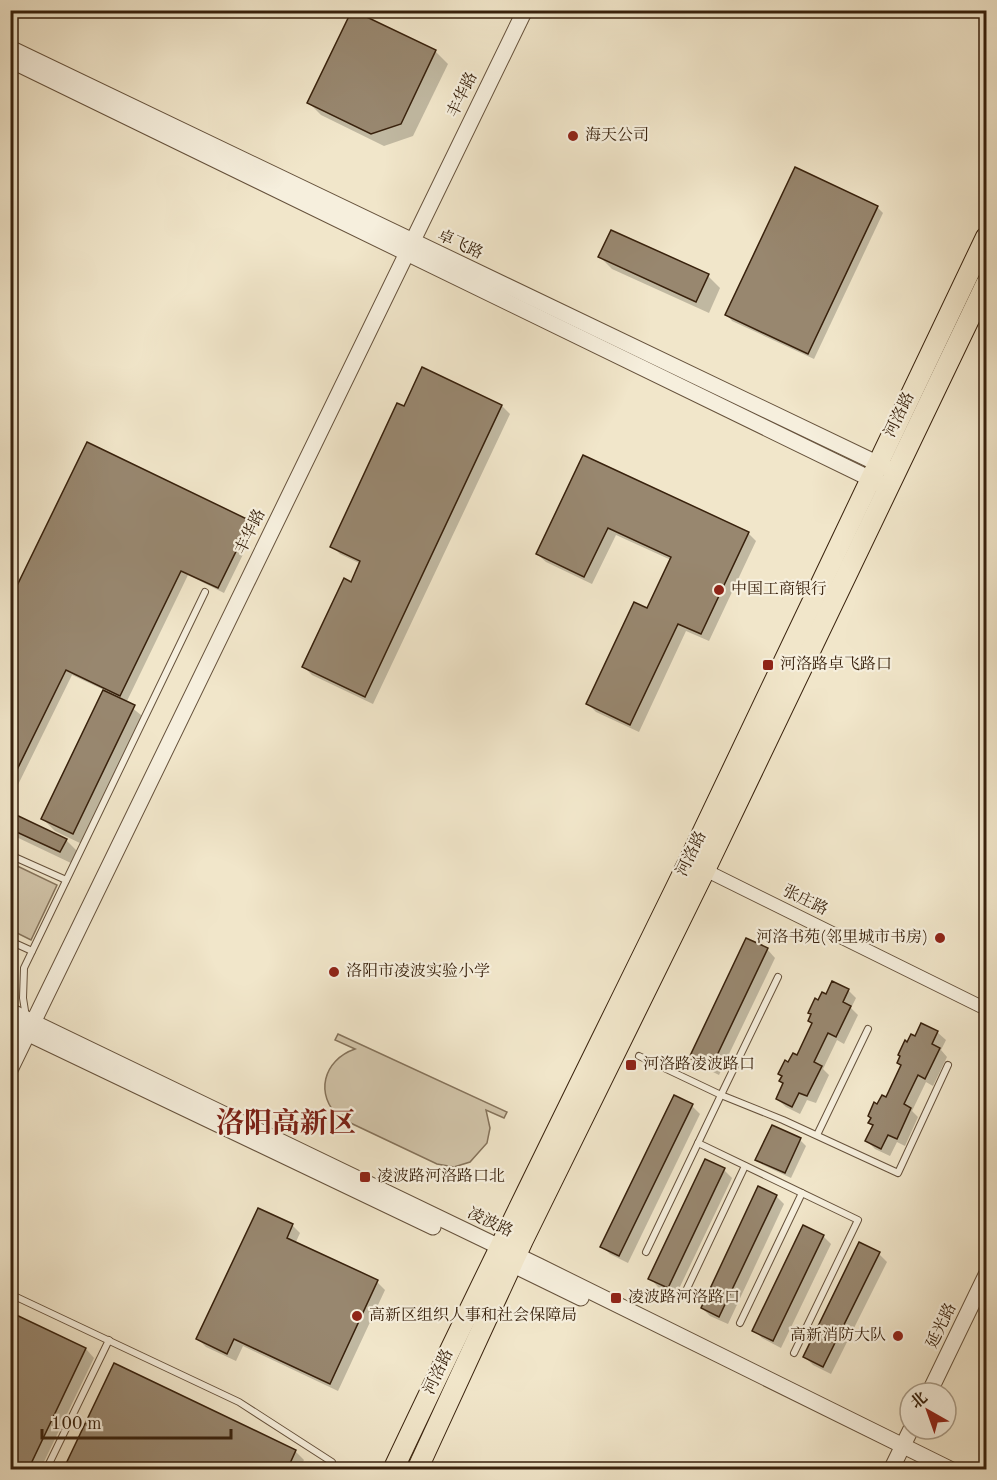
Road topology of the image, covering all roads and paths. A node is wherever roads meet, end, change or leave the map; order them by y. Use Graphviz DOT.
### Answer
graph roads {
  1 [pos="514,10"];
  2 [pos="525,10"];
  3 [pos="10,48"];
  4 [pos="10,60"];
  5 [pos="987,237"];
  6 [pos="406,246"];
  7 [pos="987,284"];
  8 [pos="873,470"];
  9 [pos="891,479"];
  10 [pos="205,592"];
  11 [pos="10,855"];
  12 [pos="705,870"];
  13 [pos="66,880"];
  14 [pos="10,941"];
  15 [pos="32,951"];
  16 [pos="778,977"];
  17 [pos="987,1009"];
  18 [pos="10,1011"];
  19 [pos="24,1025"];
  20 [pos="868,1029"];
  21 [pos="10,1051"];
  22 [pos="639,1056"];
  23 [pos="948,1065"];
  24 [pos="10,1070"];
  25 [pos="721,1095"];
  26 [pos="817,1135"];
  27 [pos="698,1143"];
  28 [pos="746,1166"];
  29 [pos="802,1193"];
  30 [pos="496,1251"];
  31 [pos="646,1252"];
  32 [pos="514,1260"];
  33 [pos="987,1275"];
  34 [pos="10,1294"];
  35 [pos="683,1297"];
  36 [pos="987,1297"];
  37 [pos="740,1323"];
  38 [pos="108,1340"];
  39 [pos="794,1353"];
  40 [pos="935,1381"];
  41 [pos="946,1381"];
  42 [pos="914,1441"];
  43 [pos="905,1455"];
  44 [pos="46,1470"];
  45 [pos="328,1470"];
  46 [pos="393,1470"];
  47 [pos="417,1470"];
  48 [pos="891,1470"];
  49 [pos="937,1470"];
  50 [pos="952,1470"];
  1 -- 6 [label="street, 丰华路"];
  2 -- 6 [label="street, 丰华路"];
  3 -- 6 [label="street, 卓飞路"];
  4 -- 6 [label="street, 卓飞路"];
  5 -- 8 [label="main road, 河洛路"];
  6 -- 8 [label="street, 卓飞路"];
  6 -- 19 [label="street, 丰华路"];
  7 -- 9 [label="main road, 河洛路"];
  8 -- 9 [label="street, 卓飞路"];
  8 -- 30 [label="main road, 河洛路"];
  9 -- 12 [label="main road, 河洛路"];
  10 -- 13 [label="lane"];
  11 -- 13 [label="lane"];
  12 -- 17 [label="street, 张庄路"];
  12 -- 32 [label="main road, 河洛路"];
  13 -- 15 [label="lane"];
  14 -- 15 [label="lane"];
  15 -- 19 [label="lane"];
  16 -- 25 [label="lane"];
  18 -- 19 [label="street, 凌波路"];
  19 -- 21 [label="street, 丰华路"];
  19 -- 24 [label="street, 丰华路"];
  19 -- 30 [label="street, 凌波路"];
  20 -- 26 [label="lane"];
  22 -- 25 [label="lane"];
  23 -- 26 [label="lane"];
  25 -- 26 [label="lane"];
  25 -- 27 [label="lane"];
  27 -- 28 [label="lane"];
  27 -- 31 [label="lane"];
  28 -- 29 [label="lane"];
  28 -- 35 [label="lane"];
  29 -- 37 [label="lane"];
  29 -- 39 [label="lane"];
  30 -- 32 [label="street, 凌波路"];
  30 -- 46 [label="main road, 河洛路"];
  32 -- 43 [label="street, 凌波路"];
  32 -- 47 [label="main road, 河洛路"];
  33 -- 40 [label="street, 延光路"];
  34 -- 38 [label="lane"];
  36 -- 41 [label="street, 延光路"];
  38 -- 44 [label="lane"];
  38 -- 45 [label="lane"];
  42 -- 43 [label="street"];
  43 -- 48 [label="street"];
  43 -- 49 [label="street, 凌波路"];
  43 -- 50 [label="street, 凌波路"];
}
